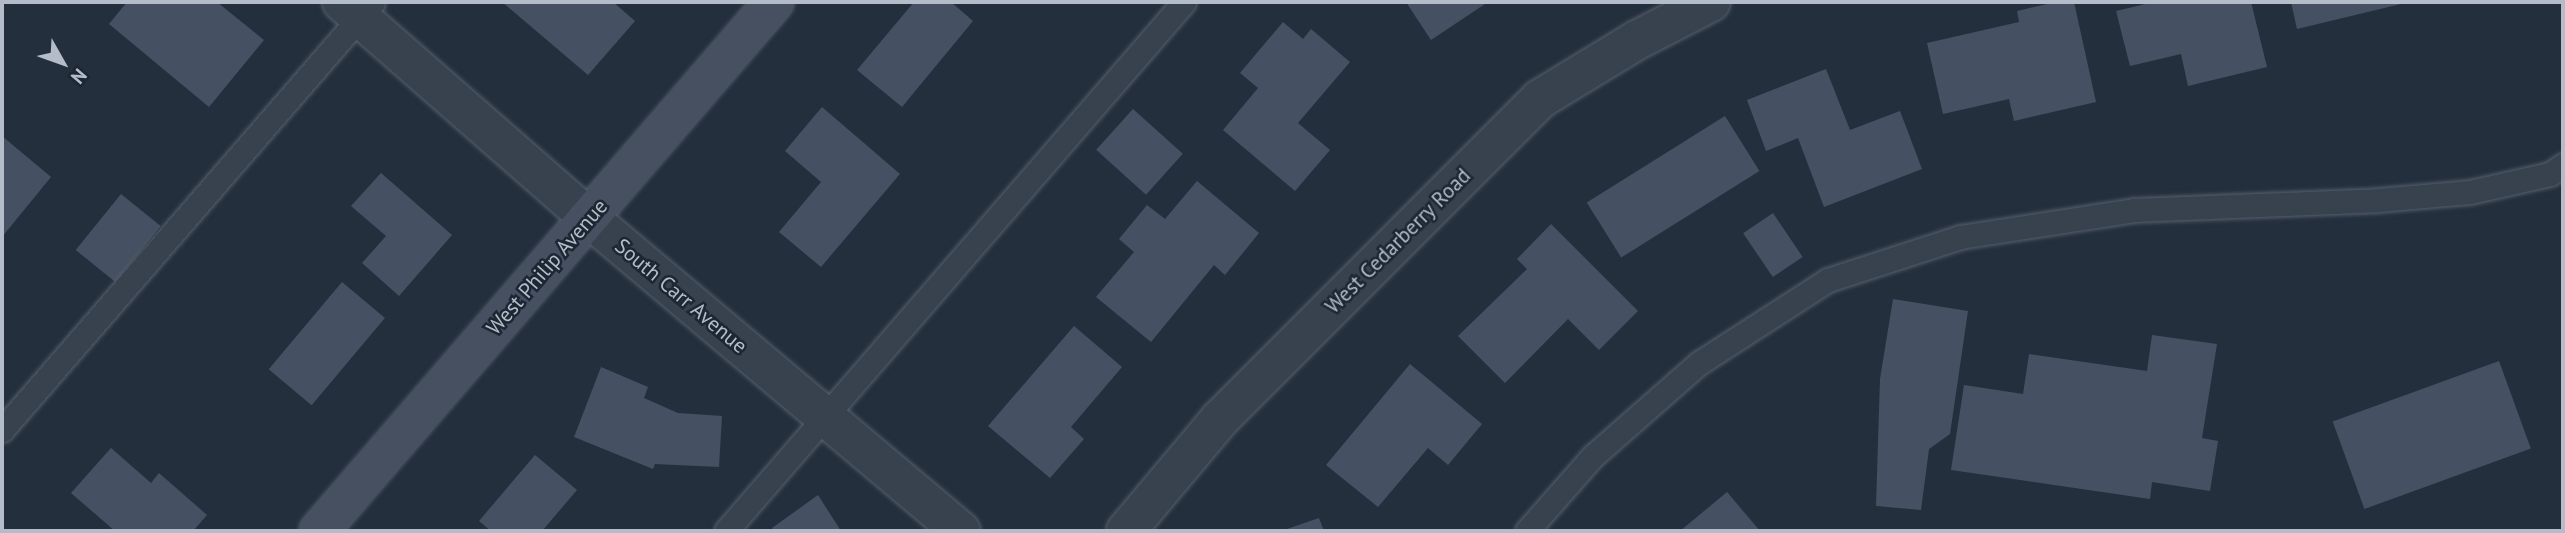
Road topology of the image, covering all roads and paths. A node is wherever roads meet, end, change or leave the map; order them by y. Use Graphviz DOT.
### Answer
graph roads {
  1 [pos="774,2"];
  2 [pos="1184,2"];
  3 [pos="1711,2"];
  4 [pos="357,7"];
  5 [pos="2563,165"];
  6 [pos="589,218"];
  7 [pos="824,417"];
  8 [pos="2,430"];
  9 [pos="319,531"];
  10 [pos="726,531"];
  11 [pos="961,531"];
  12 [pos="1126,531"];
  13 [pos="1527,531"];
  1 -- 6 [label="main road, West Philip Avenue"];
  2 -- 7 [label="lane"];
  3 -- 12 [label="street, West Cedarberry Road"];
  4 -- 6 [label="street, South Carr Avenue"];
  4 -- 8 [label="lane"];
  5 -- 13 [label="lane"];
  6 -- 7 [label="street, South Carr Avenue"];
  6 -- 9 [label="main road, West Philip Avenue"];
  7 -- 10 [label="lane"];
  7 -- 11 [label="street, South Carr Avenue"];
}
